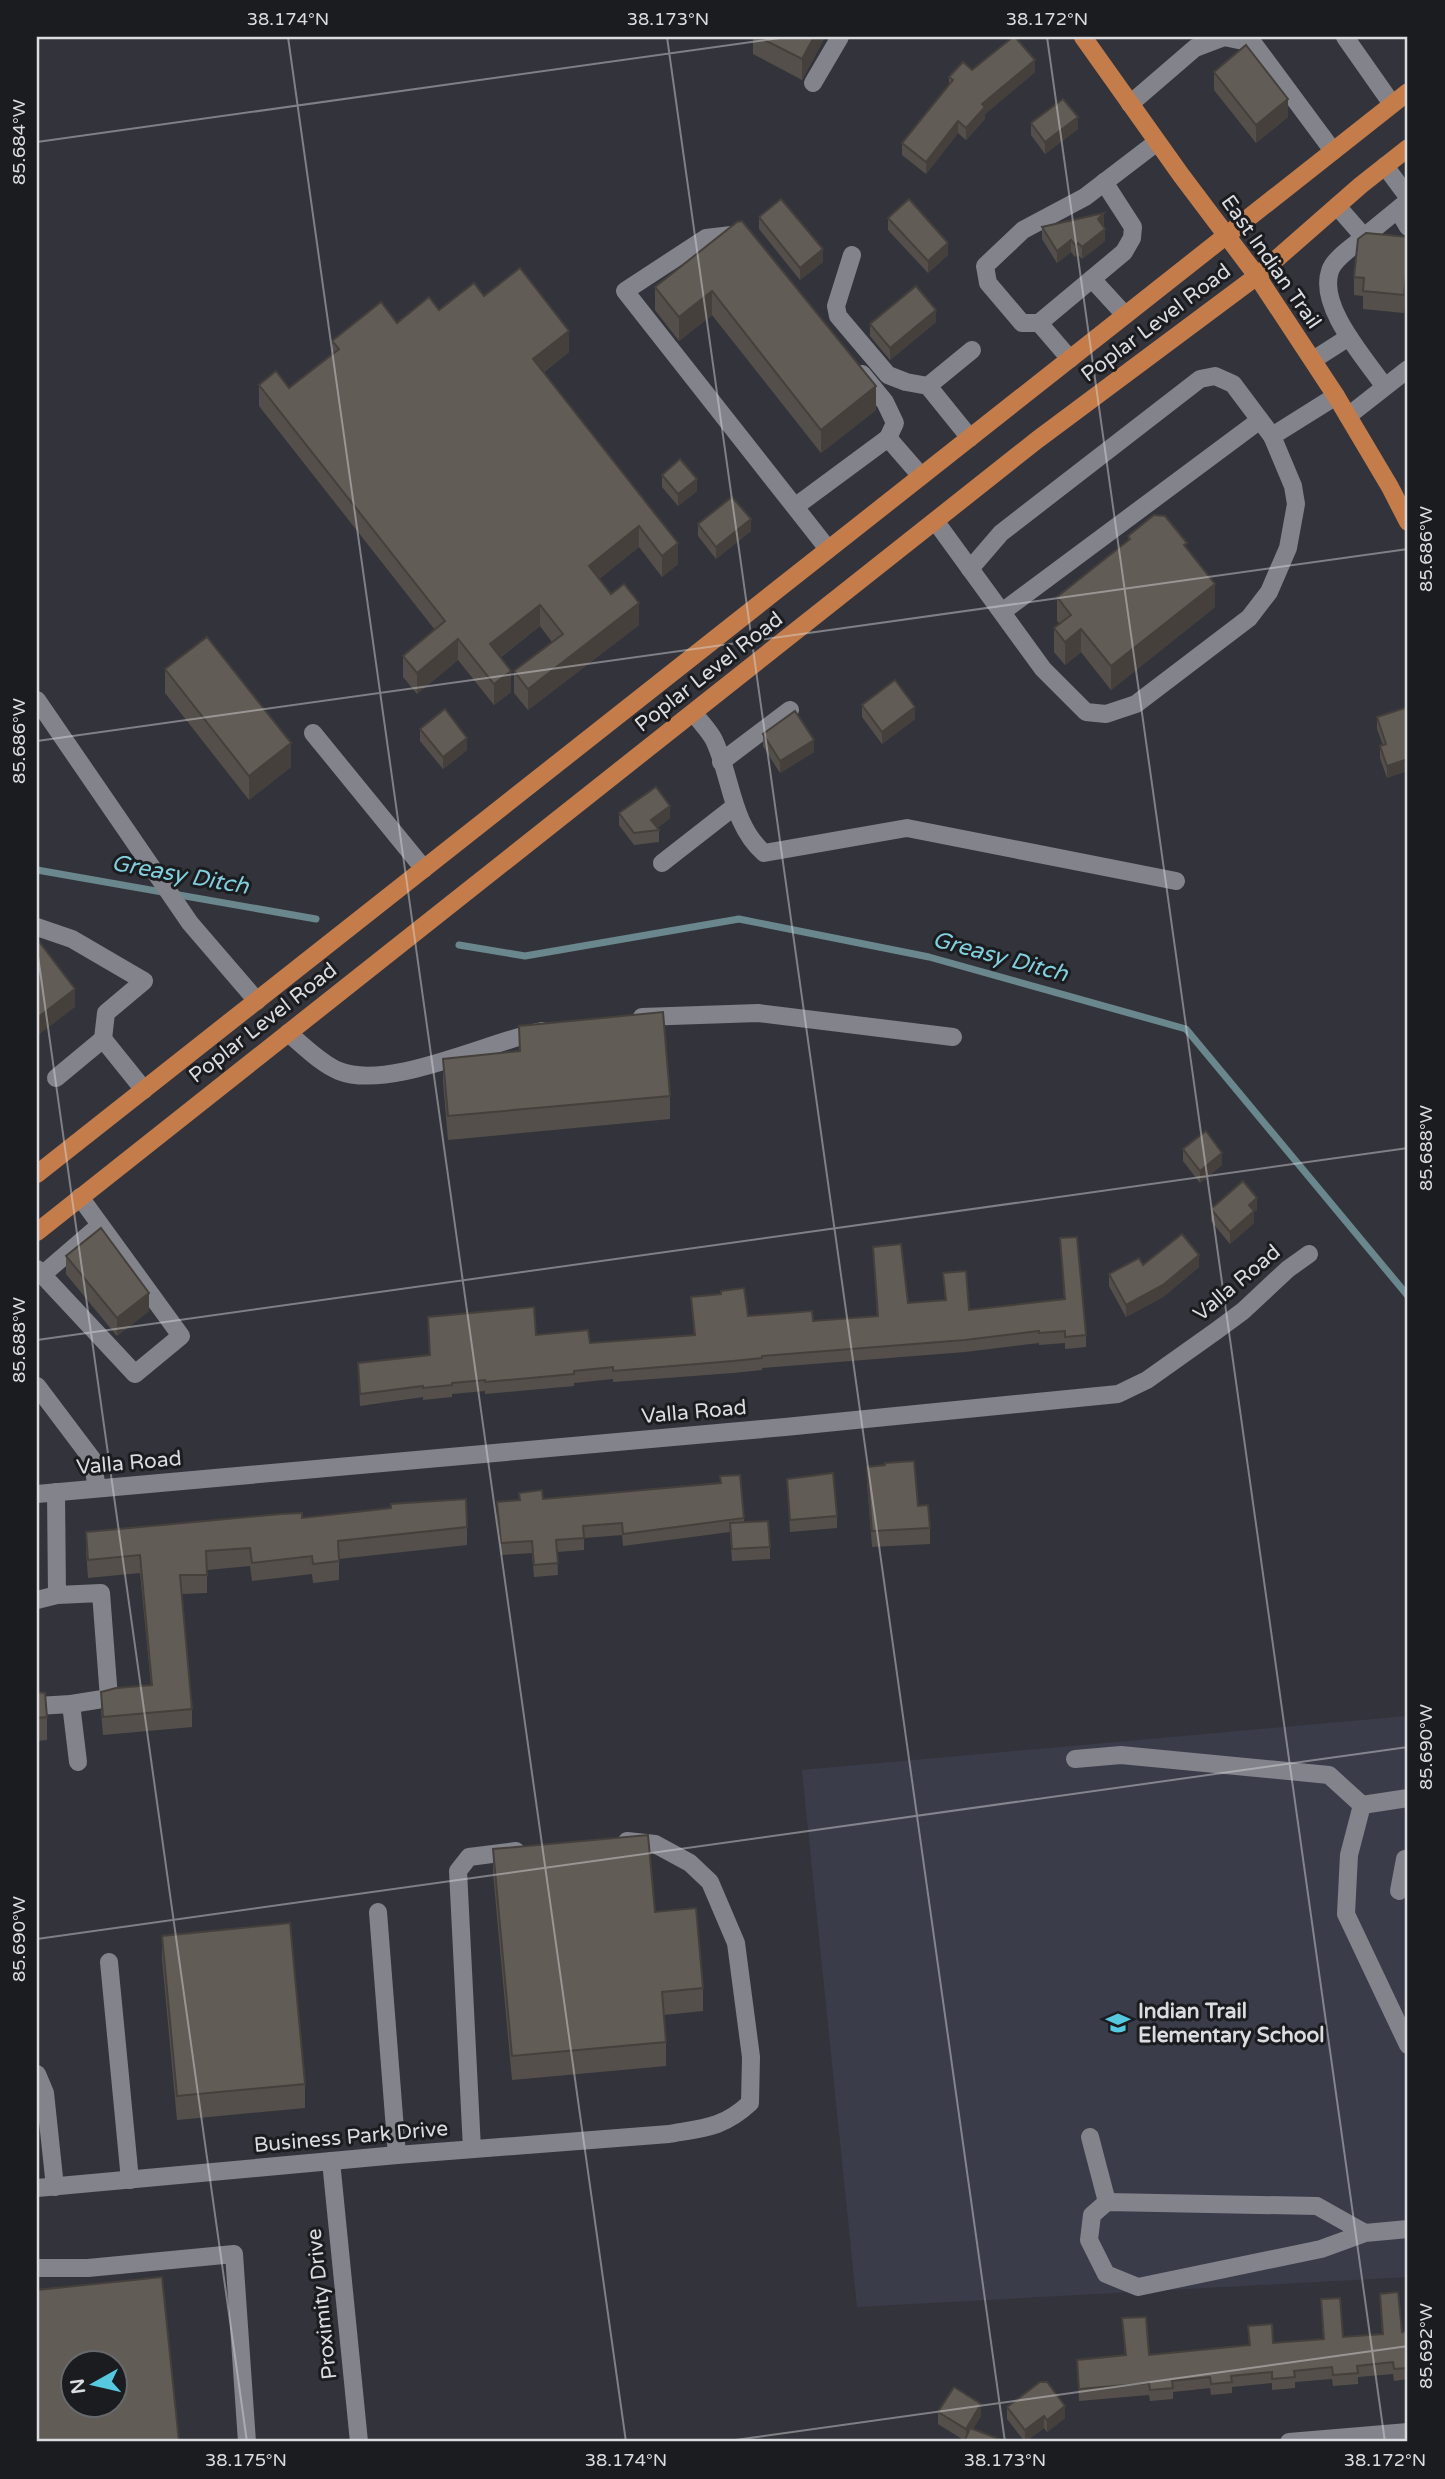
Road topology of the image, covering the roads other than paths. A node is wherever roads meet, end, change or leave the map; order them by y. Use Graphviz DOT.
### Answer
graph roads {
  1 [pos="840,37"];
  2 [pos="1083,37"];
  3 [pos="1345,37"];
  4 [pos="813,83"];
  5 [pos="1408,92"];
  6 [pos="1130,104"];
  7 [pos="1392,104"];
  8 [pos="1157,142"];
  9 [pos="1408,148"];
  10 [pos="1333,151"];
  11 [pos="1385,166"];
  12 [pos="1104,182"];
  13 [pos="1405,203"];
  14 [pos="1337,206"];
  15 [pos="1408,227"];
  16 [pos="1227,236"];
  17 [pos="1364,237"];
  18 [pos="751,239"];
  19 [pos="852,255"];
  20 [pos="1257,276"];
  21 [pos="1092,279"];
  22 [pos="1125,316"];
  23 [pos="1039,323"];
  24 [pos="1349,337"];
  25 [pos="972,350"];
  26 [pos="1070,359"];
  27 [pos="850,360"];
  28 [pos="1313,360"];
  29 [pos="1408,369"];
  30 [pos="928,386"];
  31 [pos="1384,386"];
  32 [pos="1336,396"];
  33 [pos="1348,416"];
  34 [pos="1260,420"];
  35 [pos="1272,436"];
  36 [pos="888,438"];
  37 [pos="970,438"];
  38 [pos="921,476"];
  39 [pos="796,506"];
  40 [pos="936,522"];
  41 [pos="1408,522"];
  42 [pos="828,549"];
  43 [pos="970,569"];
  44 [pos="1002,612"];
  45 [pos="37,700"];
  46 [pos="790,710"];
  47 [pos="694,713"];
  48 [pos="313,733"];
  49 [pos="721,762"];
  50 [pos="734,806"];
  51 [pos="662,863"];
  52 [pos="424,869"];
  53 [pos="1176,881"];
  54 [pos="37,927"];
  55 [pos="257,1001"];
  56 [pos="631,1017"];
  57 [pos="563,1027"];
  58 [pos="288,1033"];
  59 [pos="953,1037"];
  60 [pos="103,1039"];
  61 [pos="56,1078"];
  62 [pos="144,1090"];
  63 [pos="37,1174"];
  64 [pos="80,1197"];
  65 [pos="100,1225"];
  66 [pos="37,1232"];
  67 [pos="1309,1254"];
  68 [pos="40,1272"];
  69 [pos="37,1386"];
  70 [pos="97,1488"];
  71 [pos="56,1492"];
  72 [pos="37,1494"];
  73 [pos="57,1595"];
  74 [pos="37,1600"];
  75 [pos="71,1704"];
  76 [pos="37,1706"];
  77 [pos="1075,1759"];
  78 [pos="78,1762"];
  79 [pos="1408,1798"];
  80 [pos="1362,1805"];
  81 [pos="604,1842"];
  82 [pos="528,1850"];
  83 [pos="1408,1858"];
  84 [pos="1399,1891"];
  85 [pos="378,1912"];
  86 [pos="109,1962"];
  87 [pos="1408,2045"];
  88 [pos="37,2074"];
  89 [pos="1090,2137"];
  90 [pos="472,2149"];
  91 [pos="397,2155"];
  92 [pos="331,2161"];
  93 [pos="130,2180"];
  94 [pos="46,2188"];
  95 [pos="1107,2202"];
  96 [pos="1408,2229"];
  97 [pos="1365,2233"];
  98 [pos="37,2268"];
  99 [pos="1408,2432"];
  100 [pos="247,2442"];
  101 [pos="359,2442"];
  102 [pos="1289,2442"];
  1 -- 4 [label="street"];
  2 -- 6 [label="main road, East Indian Trail"];
  3 -- 7 [label="street"];
  5 -- 7 [label="main road, Poplar Level Road"];
  6 -- 8 [label="main road, East Indian Trail"];
  6 -- 10 [label="street"];
  7 -- 10 [label="main road, Poplar Level Road"];
  8 -- 12 [label="street"];
  8 -- 16 [label="main road, East Indian Trail"];
  9 -- 11 [label="main road, Poplar Level Road"];
  10 -- 16 [label="main road, Poplar Level Road"];
  11 -- 13 [label="street"];
  11 -- 14 [label="main road, Poplar Level Road"];
  12 -- 21 [label="street"];
  12 -- 23 [label="street"];
  13 -- 15 [label="street"];
  13 -- 17 [label="street"];
  14 -- 17 [label="street"];
  14 -- 20 [label="main road, Poplar Level Road"];
  16 -- 20 [label="main road, East Indian Trail"];
  16 -- 22 [label="main road, Poplar Level Road"];
  17 -- 24 [label="street"];
  18 -- 39 [label="street"];
  19 -- 30 [label="street"];
  20 -- 28 [label="main road, East Indian Trail"];
  20 -- 40 [label="main road, Poplar Level Road"];
  21 -- 22 [label="street"];
  21 -- 23 [label="street"];
  22 -- 26 [label="main road, Poplar Level Road"];
  23 -- 26 [label="street"];
  24 -- 28 [label="street"];
  24 -- 31 [label="street"];
  25 -- 30 [label="street"];
  26 -- 37 [label="main road, Poplar Level Road"];
  27 -- 36 [label="street"];
  28 -- 32 [label="main road, East Indian Trail"];
  29 -- 31 [label="street"];
  30 -- 37 [label="street"];
  31 -- 33 [label="street"];
  32 -- 33 [label="main road, East Indian Trail"];
  32 -- 35 [label="street"];
  33 -- 41 [label="main road, East Indian Trail"];
  34 -- 35 [label="street"];
  34 -- 43 [label="street"];
  34 -- 44 [label="street"];
  35 -- 44 [label="street"];
  36 -- 38 [label="street"];
  36 -- 39 [label="street"];
  37 -- 38 [label="main road, Poplar Level Road"];
  38 -- 42 [label="main road, Poplar Level Road"];
  39 -- 42 [label="street"];
  40 -- 43 [label="street"];
  40 -- 47 [label="main road, Poplar Level Road"];
  42 -- 52 [label="main road, Poplar Level Road"];
  43 -- 44 [label="street"];
  45 -- 55 [label="street"];
  46 -- 49 [label="street"];
  47 -- 49 [label="street"];
  47 -- 58 [label="main road, Poplar Level Road"];
  48 -- 52 [label="street"];
  49 -- 50 [label="street"];
  50 -- 51 [label="street"];
  50 -- 53 [label="street"];
  52 -- 55 [label="main road, Poplar Level Road"];
  54 -- 60 [label="street"];
  55 -- 62 [label="main road, Poplar Level Road"];
  56 -- 59 [label="street"];
  57 -- 58 [label="street"];
  58 -- 64 [label="main road, Poplar Level Road"];
  60 -- 61 [label="street"];
  60 -- 62 [label="street"];
  62 -- 63 [label="main road, Poplar Level Road"];
  64 -- 65 [label="street"];
  64 -- 66 [label="main road, Poplar Level Road"];
  65 -- 68 [label="street"];
  65 -- 68 [label="street"];
  67 -- 70 [label="street, Valla Road"];
  69 -- 70 [label="street"];
  70 -- 71 [label="street, Valla Road"];
  71 -- 72 [label="street, Valla Road"];
  71 -- 73 [label="street"];
  73 -- 74 [label="street"];
  73 -- 75 [label="street"];
  75 -- 76 [label="street"];
  75 -- 78 [label="street"];
  77 -- 80 [label="street"];
  79 -- 80 [label="street"];
  80 -- 87 [label="street"];
  81 -- 90 [label="street, Business Park Drive"];
  82 -- 90 [label="street"];
  83 -- 84 [label="street"];
  85 -- 91 [label="street"];
  86 -- 93 [label="street"];
  88 -- 94 [label="street"];
  89 -- 95 [label="street"];
  90 -- 91 [label="street, Business Park Drive"];
  91 -- 92 [label="street, Business Park Drive"];
  92 -- 93 [label="street, Business Park Drive"];
  92 -- 101 [label="street, Proximity Drive"];
  93 -- 94 [label="street, Business Park Drive"];
  95 -- 97 [label="street"];
  95 -- 97 [label="street"];
  96 -- 97 [label="street"];
  98 -- 100 [label="street"];
  99 -- 102 [label="street"];
}
